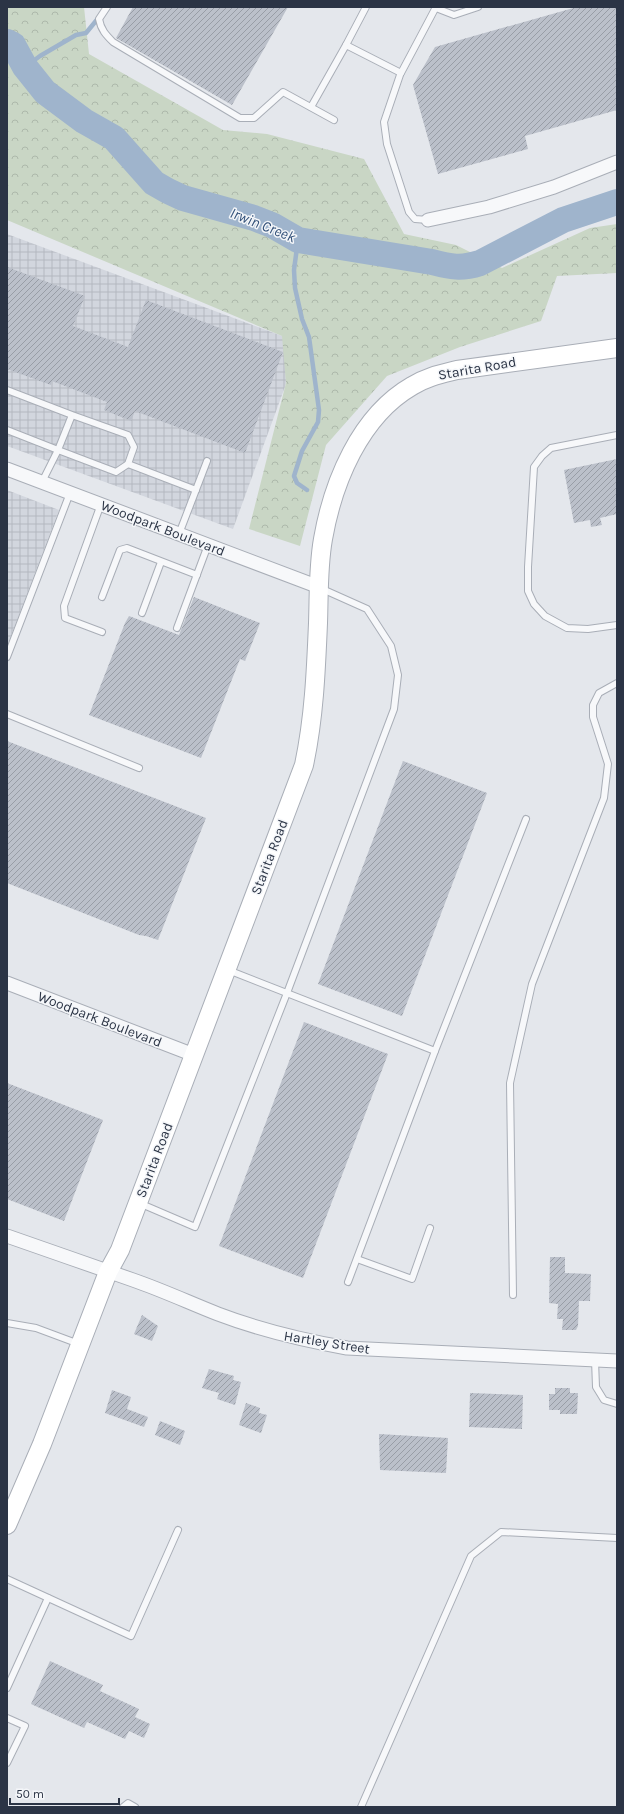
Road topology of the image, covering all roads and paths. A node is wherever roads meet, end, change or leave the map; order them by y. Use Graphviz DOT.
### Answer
graph roads {
  1 [pos="106,7"];
  2 [pos="366,7"];
  3 [pos="436,7"];
  4 [pos="478,7"];
  5 [pos="346,45"];
  6 [pos="401,72"];
  7 [pos="311,107"];
  8 [pos="334,120"];
  9 [pos="617,162"];
  10 [pos="428,220"];
  11 [pos="617,348"];
  12 [pos="7,390"];
  13 [pos="72,416"];
  14 [pos="7,430"];
  15 [pos="617,435"];
  16 [pos="58,450"];
  17 [pos="207,461"];
  18 [pos="128,464"];
  19 [pos="7,469"];
  20 [pos="42,482"];
  21 [pos="196,490"];
  22 [pos="70,492"];
  23 [pos="101,504"];
  24 [pos="179,534"];
  25 [pos="208,545"];
  26 [pos="162,562"];
  27 [pos="197,575"];
  28 [pos="319,587"];
  29 [pos="102,597"];
  30 [pos="142,613"];
  31 [pos="617,625"];
  32 [pos="177,628"];
  33 [pos="102,632"];
  34 [pos="7,657"];
  35 [pos="617,683"];
  36 [pos="7,714"];
  37 [pos="139,768"];
  38 [pos="526,819"];
  39 [pos="227,969"];
  40 [pos="7,983"];
  41 [pos="287,993"];
  42 [pos="436,1051"];
  43 [pos="194,1055"];
  44 [pos="138,1203"];
  45 [pos="430,1228"];
  46 [pos="7,1236"];
  47 [pos="357,1259"];
  48 [pos="108,1272"];
  49 [pos="348,1282"];
  50 [pos="513,1295"];
  51 [pos="7,1323"];
  52 [pos="80,1344"];
  53 [pos="595,1360"];
  54 [pos="617,1361"];
  55 [pos="617,1404"];
  56 [pos="7,1525"];
  57 [pos="178,1530"];
  58 [pos="617,1538"];
  59 [pos="7,1579"];
  60 [pos="48,1598"];
  61 [pos="7,1688"];
  62 [pos="7,1718"];
  63 [pos="7,1763"];
  64 [pos="123,1807"];
  65 [pos="135,1807"];
  66 [pos="361,1807"];
  1 -- 7 [label="lane"];
  2 -- 5 [label="lane"];
  3 -- 4 [label="lane"];
  3 -- 6 [label="lane"];
  5 -- 6 [label="lane"];
  5 -- 7 [label="lane"];
  6 -- 10 [label="lane"];
  7 -- 8 [label="lane"];
  9 -- 10 [label="street"];
  11 -- 28 [label="street, Starita Road"];
  12 -- 13 [label="lane"];
  13 -- 16 [label="lane"];
  13 -- 18 [label="lane"];
  14 -- 16 [label="lane"];
  15 -- 31 [label="lane"];
  16 -- 18 [label="lane"];
  16 -- 20 [label="lane"];
  17 -- 21 [label="lane"];
  18 -- 21 [label="lane"];
  19 -- 20 [label="street, Woodpark Boulevard"];
  20 -- 22 [label="street, Woodpark Boulevard"];
  21 -- 24 [label="lane"];
  22 -- 23 [label="street, Woodpark Boulevard"];
  22 -- 34 [label="lane"];
  23 -- 24 [label="street, Woodpark Boulevard"];
  23 -- 33 [label="lane"];
  24 -- 25 [label="street, Woodpark Boulevard"];
  25 -- 27 [label="lane"];
  25 -- 28 [label="street, Woodpark Boulevard"];
  26 -- 27 [label="lane"];
  26 -- 29 [label="lane"];
  26 -- 30 [label="lane"];
  27 -- 32 [label="lane"];
  28 -- 39 [label="street, Starita Road"];
  28 -- 41 [label="lane"];
  35 -- 50 [label="lane"];
  36 -- 37 [label="lane"];
  38 -- 42 [label="lane"];
  39 -- 41 [label="lane"];
  39 -- 43 [label="street, Starita Road"];
  40 -- 43 [label="street, Woodpark Boulevard"];
  41 -- 42 [label="lane"];
  41 -- 44 [label="lane"];
  42 -- 47 [label="lane"];
  43 -- 44 [label="street, Starita Road"];
  44 -- 48 [label="street, Starita Road"];
  45 -- 47 [label="lane"];
  46 -- 48 [label="street, Hartley Street"];
  47 -- 49 [label="lane"];
  48 -- 52 [label="street, Starita Road"];
  48 -- 53 [label="street, Hartley Street"];
  51 -- 52 [label="lane"];
  52 -- 56 [label="street, Starita Road"];
  53 -- 54 [label="street, Hartley Street"];
  53 -- 55 [label="lane"];
  57 -- 60 [label="lane"];
  58 -- 66 [label="lane"];
  59 -- 60 [label="lane"];
  60 -- 61 [label="lane"];
  62 -- 63 [label="lane"];
  64 -- 65 [label="lane"];
}
